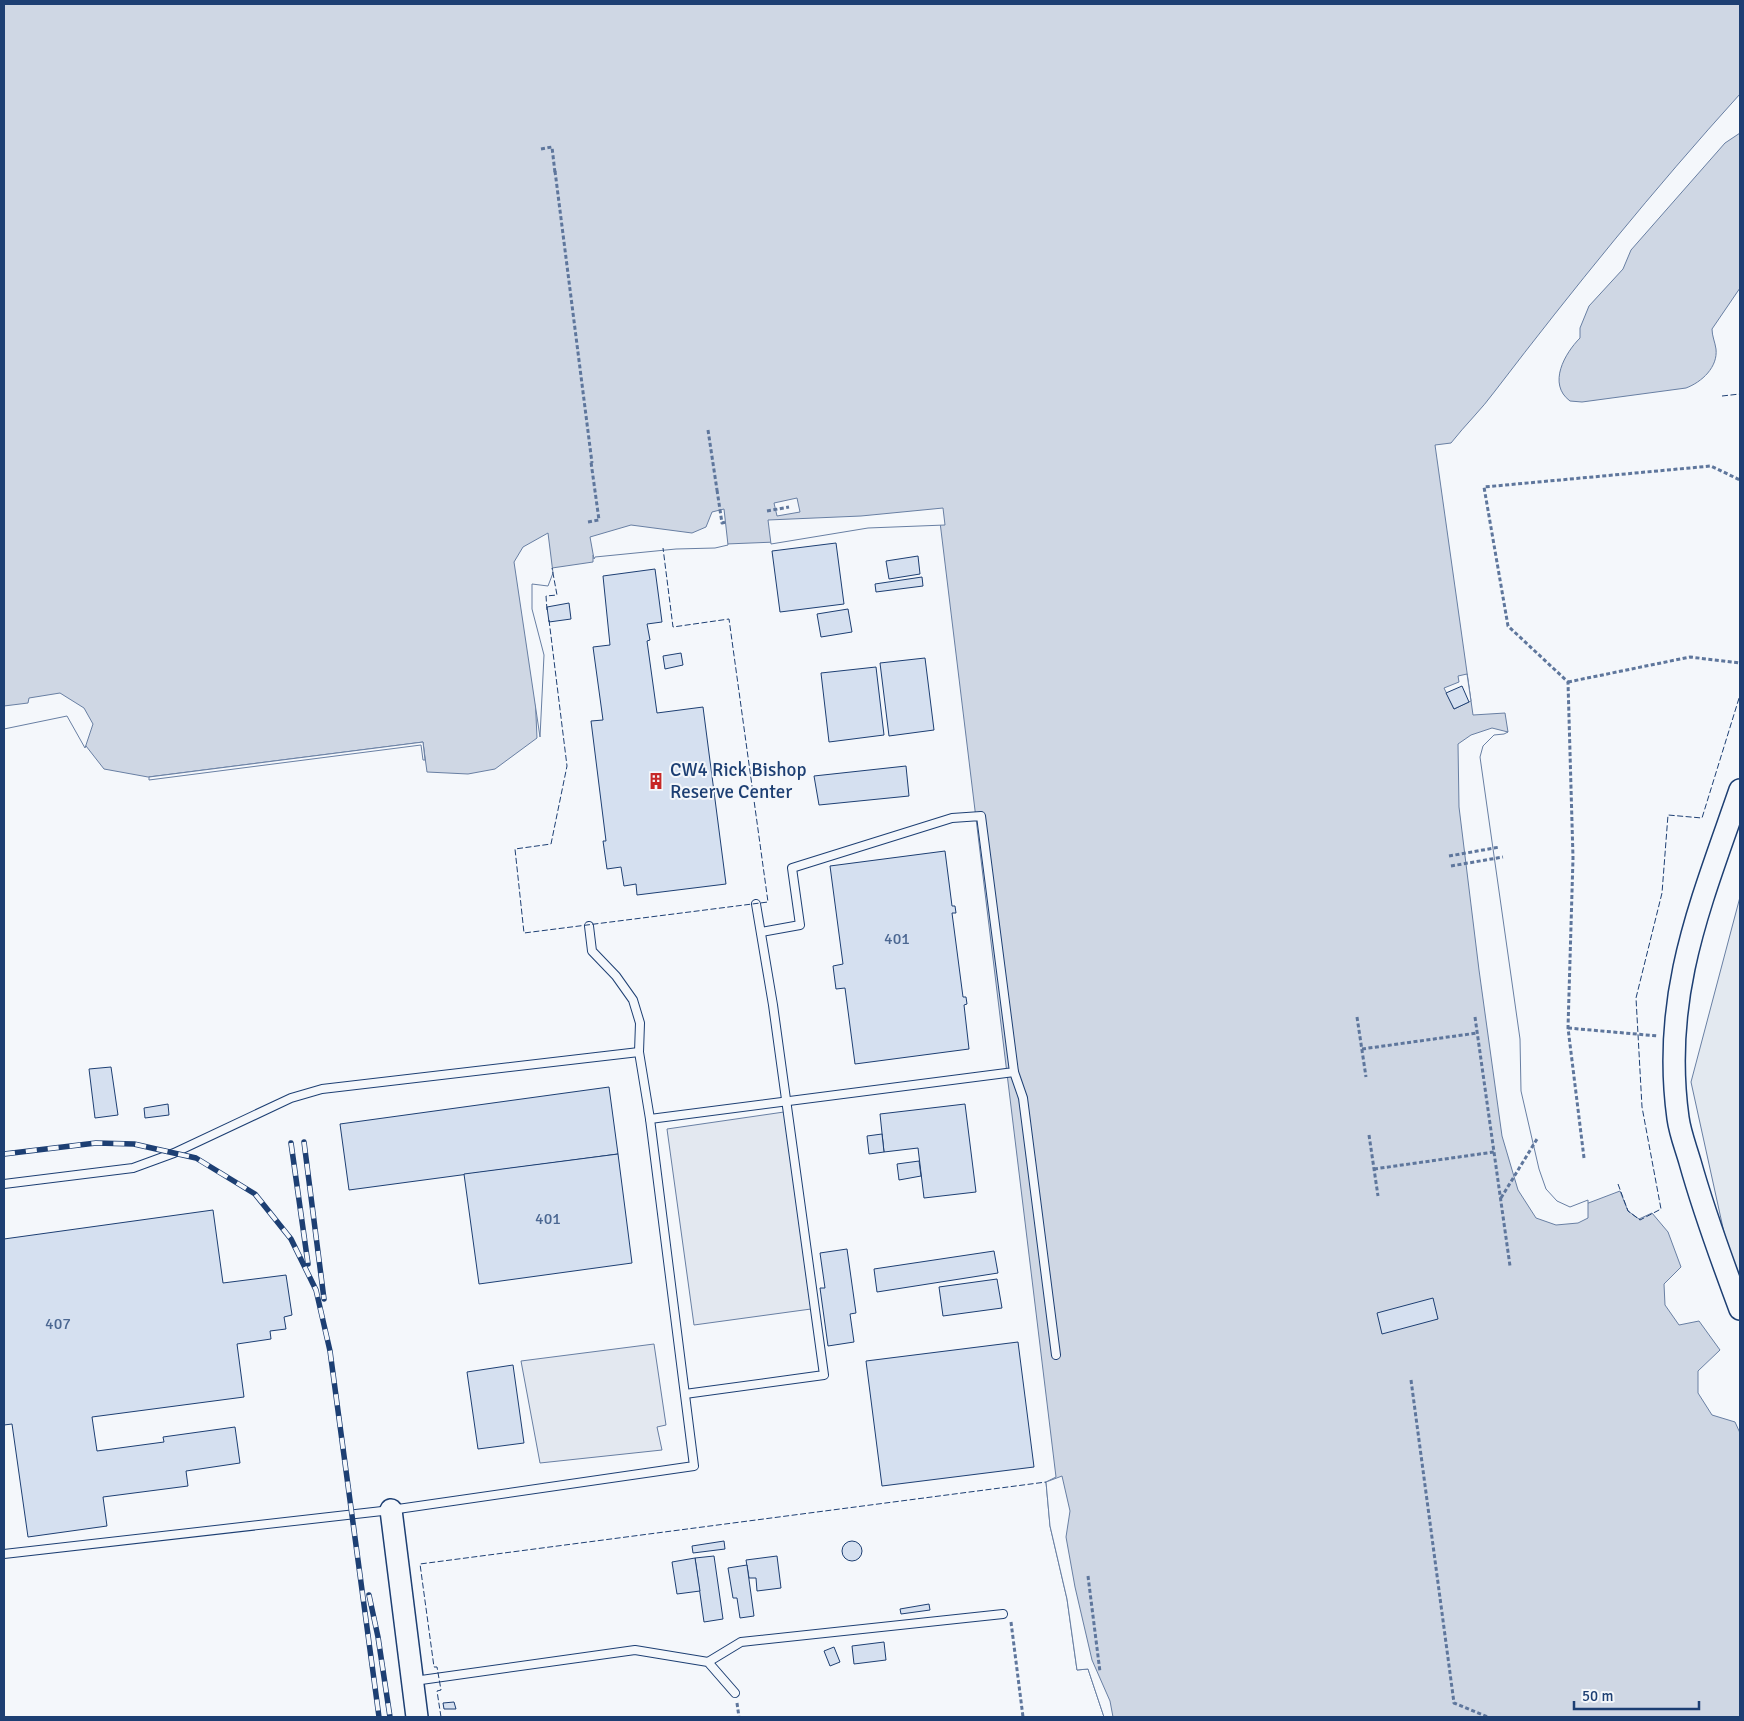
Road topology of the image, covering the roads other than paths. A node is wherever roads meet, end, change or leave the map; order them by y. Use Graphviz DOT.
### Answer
graph roads {
  1 [pos="1740,790"];
  2 [pos="756,904"];
  3 [pos="589,926"];
  4 [pos="761,932"];
  5 [pos="639,1052"];
  6 [pos="1014,1072"];
  7 [pos="786,1101"];
  8 [pos="650,1119"];
  9 [pos="4,1184"];
  10 [pos="1740,1309"];
  11 [pos="1056,1356"];
  12 [pos="685,1394"];
  13 [pos="391,1510"];
  14 [pos="4,1554"];
  15 [pos="1003,1614"];
  16 [pos="708,1662"];
  17 [pos="412,1682"];
  18 [pos="735,1693"];
  19 [pos="417,1717"];
  1 -- 10 [label="main road"];
  2 -- 4 [label="lane"];
  3 -- 5 [label="lane"];
  4 -- 6 [label="lane"];
  4 -- 7 [label="lane"];
  5 -- 8 [label="lane"];
  5 -- 9 [label="lane"];
  6 -- 7 [label="lane"];
  6 -- 11 [label="lane"];
  7 -- 8 [label="lane"];
  7 -- 12 [label="lane"];
  8 -- 12 [label="lane"];
  12 -- 13 [label="lane"];
  13 -- 14 [label="lane"];
  13 -- 17 [label="main road"];
  15 -- 16 [label="lane"];
  16 -- 17 [label="lane"];
  16 -- 18 [label="lane"];
  17 -- 19 [label="main road"];
}
